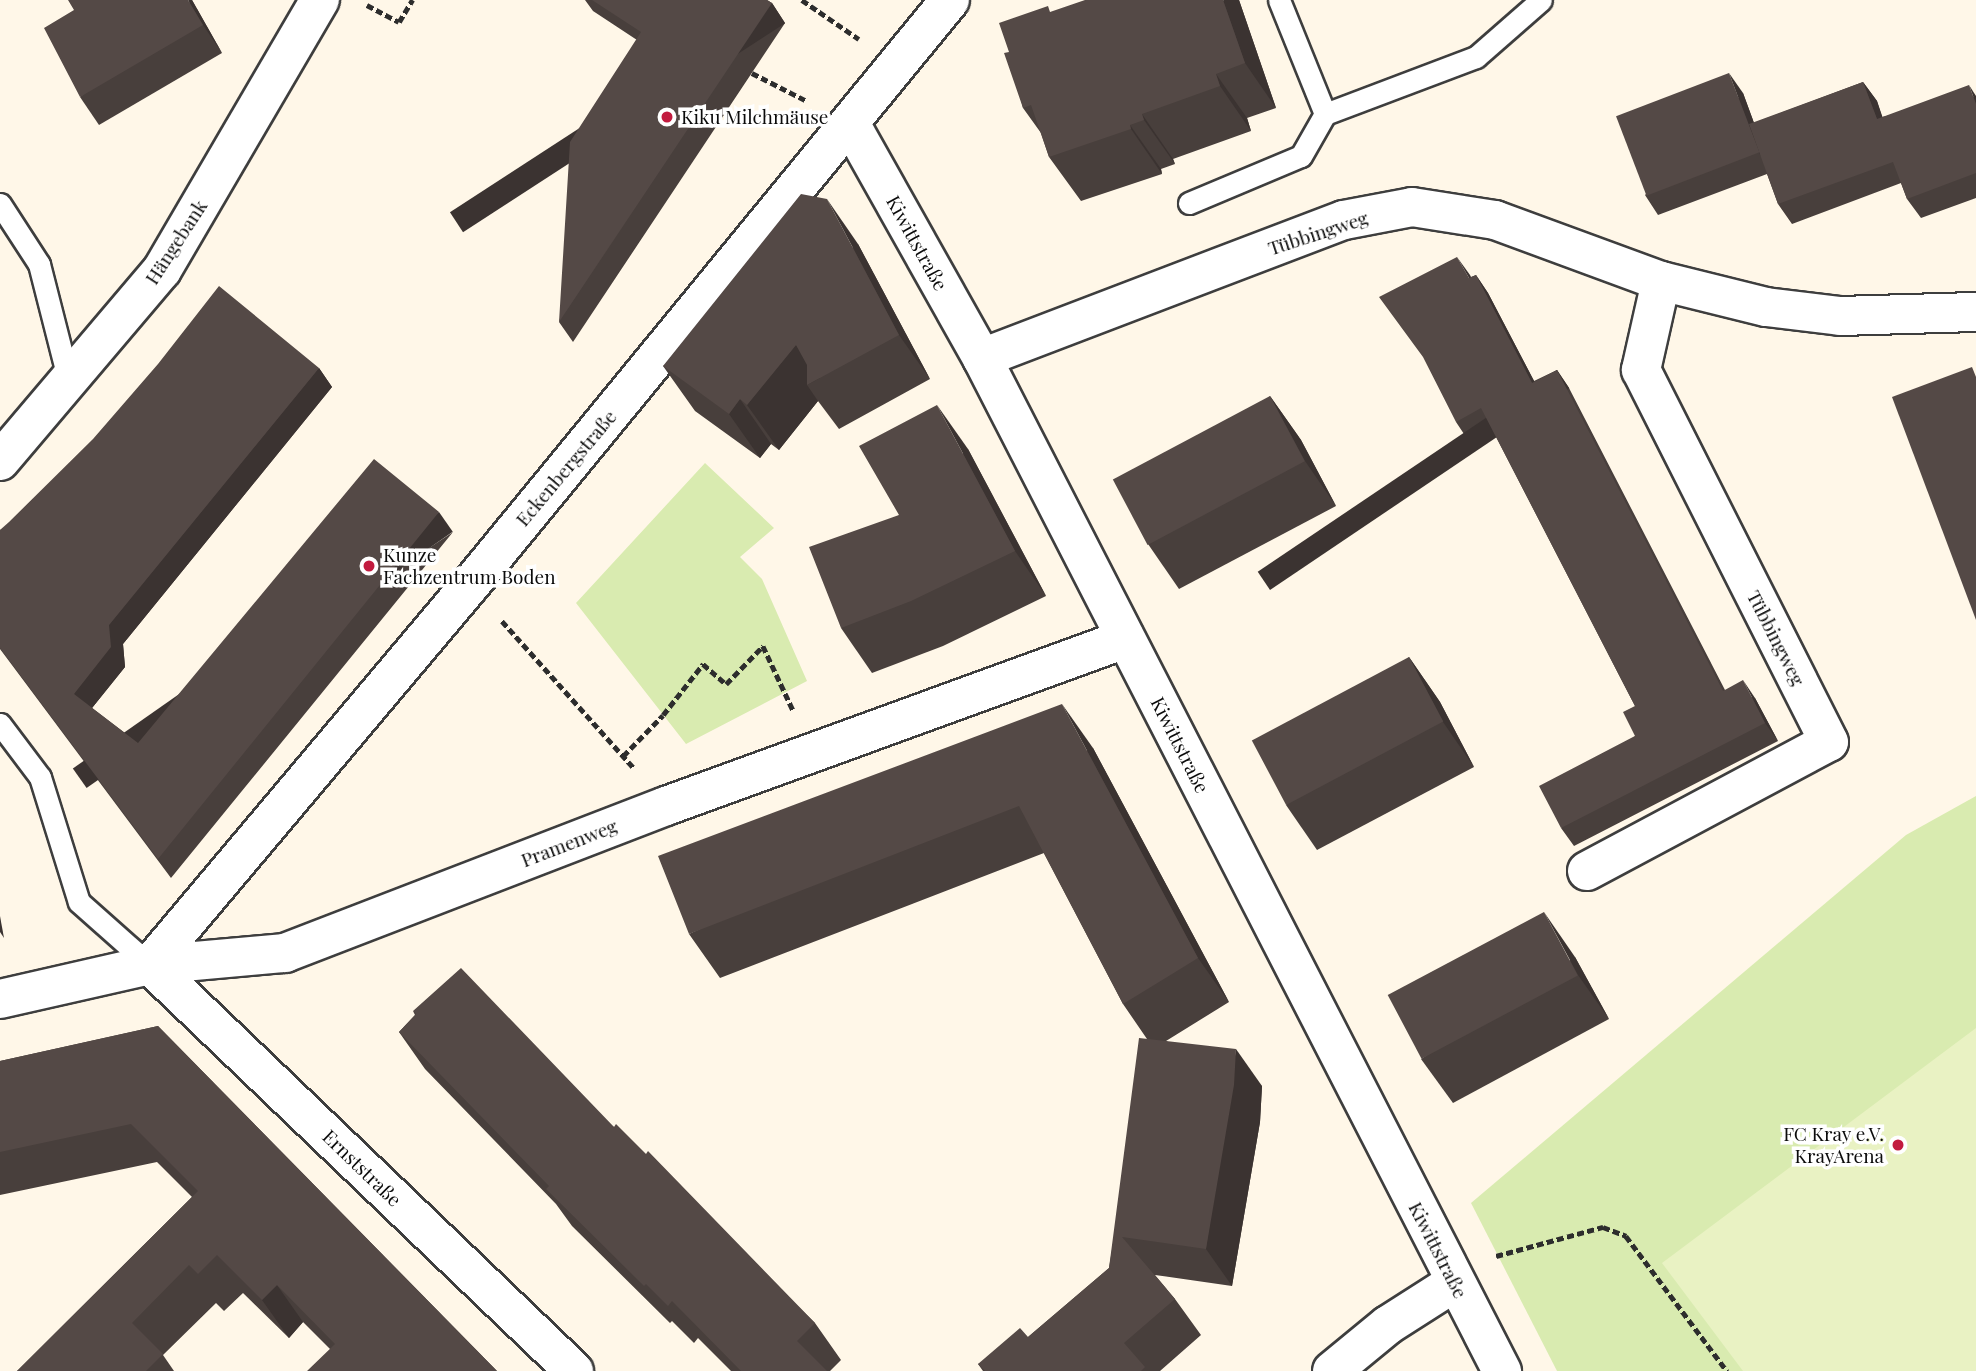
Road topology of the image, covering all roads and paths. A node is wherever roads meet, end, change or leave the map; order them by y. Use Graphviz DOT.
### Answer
graph roads {
  1 [pos="320,0"];
  2 [pos="412,0"];
  3 [pos="802,0"];
  4 [pos="950,0"];
  5 [pos="1279,0"];
  6 [pos="1541,0"];
  7 [pos="360,2"];
  8 [pos="825,16"];
  9 [pos="752,73"];
  10 [pos="1325,114"];
  11 [pos="850,123"];
  12 [pos="1189,203"];
  13 [pos="0,204"];
  14 [pos="1661,281"];
  15 [pos="1976,312"];
  16 [pos="982,358"];
  17 [pos="68,378"];
  18 [pos="0,461"];
  19 [pos="471,584"];
  20 [pos="1126,639"];
  21 [pos="0,724"];
  22 [pos="815,752"];
  23 [pos="623,756"];
  24 [pos="666,806"];
  25 [pos="1587,871"];
  26 [pos="150,965"];
  27 [pos="0,999"];
  28 [pos="1452,1277"];
  29 [pos="574,1371"];
  30 [pos="1332,1371"];
  31 [pos="1502,1371"];
  32 [pos="1727,1371"];
  1 -- 17 [label="street, Hängebank"];
  2 -- 7 [label="path"];
  3 -- 8 [label="path"];
  4 -- 11 [label="street, Eckenbergstraße"];
  5 -- 10 [label="lane"];
  6 -- 10 [label="lane"];
  9 -- 11 [label="path"];
  10 -- 12 [label="lane"];
  11 -- 16 [label="street, Kiwittstraße"];
  11 -- 19 [label="street, Eckenbergstraße"];
  13 -- 17 [label="lane"];
  14 -- 15 [label="street, Tübbingweg"];
  14 -- 16 [label="street, Tübbingweg"];
  14 -- 25 [label="street, Tübbingweg"];
  16 -- 20 [label="street, Kiwittstraße"];
  17 -- 18 [label="street, Hängebank"];
  19 -- 23 [label="path"];
  19 -- 26 [label="street, Eckenbergstraße"];
  20 -- 22 [label="street, Pramenweg"];
  20 -- 28 [label="street, Kiwittstraße"];
  21 -- 26 [label="lane"];
  22 -- 23 [label="path"];
  22 -- 24 [label="street, Pramenweg"];
  23 -- 24 [label="path"];
  24 -- 26 [label="street, Pramenweg"];
  26 -- 27 [label="street, Pramenweg"];
  26 -- 29 [label="street, Ernststraße"];
  28 -- 30 [label="street"];
  28 -- 31 [label="street, Kiwittstraße"];
  28 -- 32 [label="path"];
}
